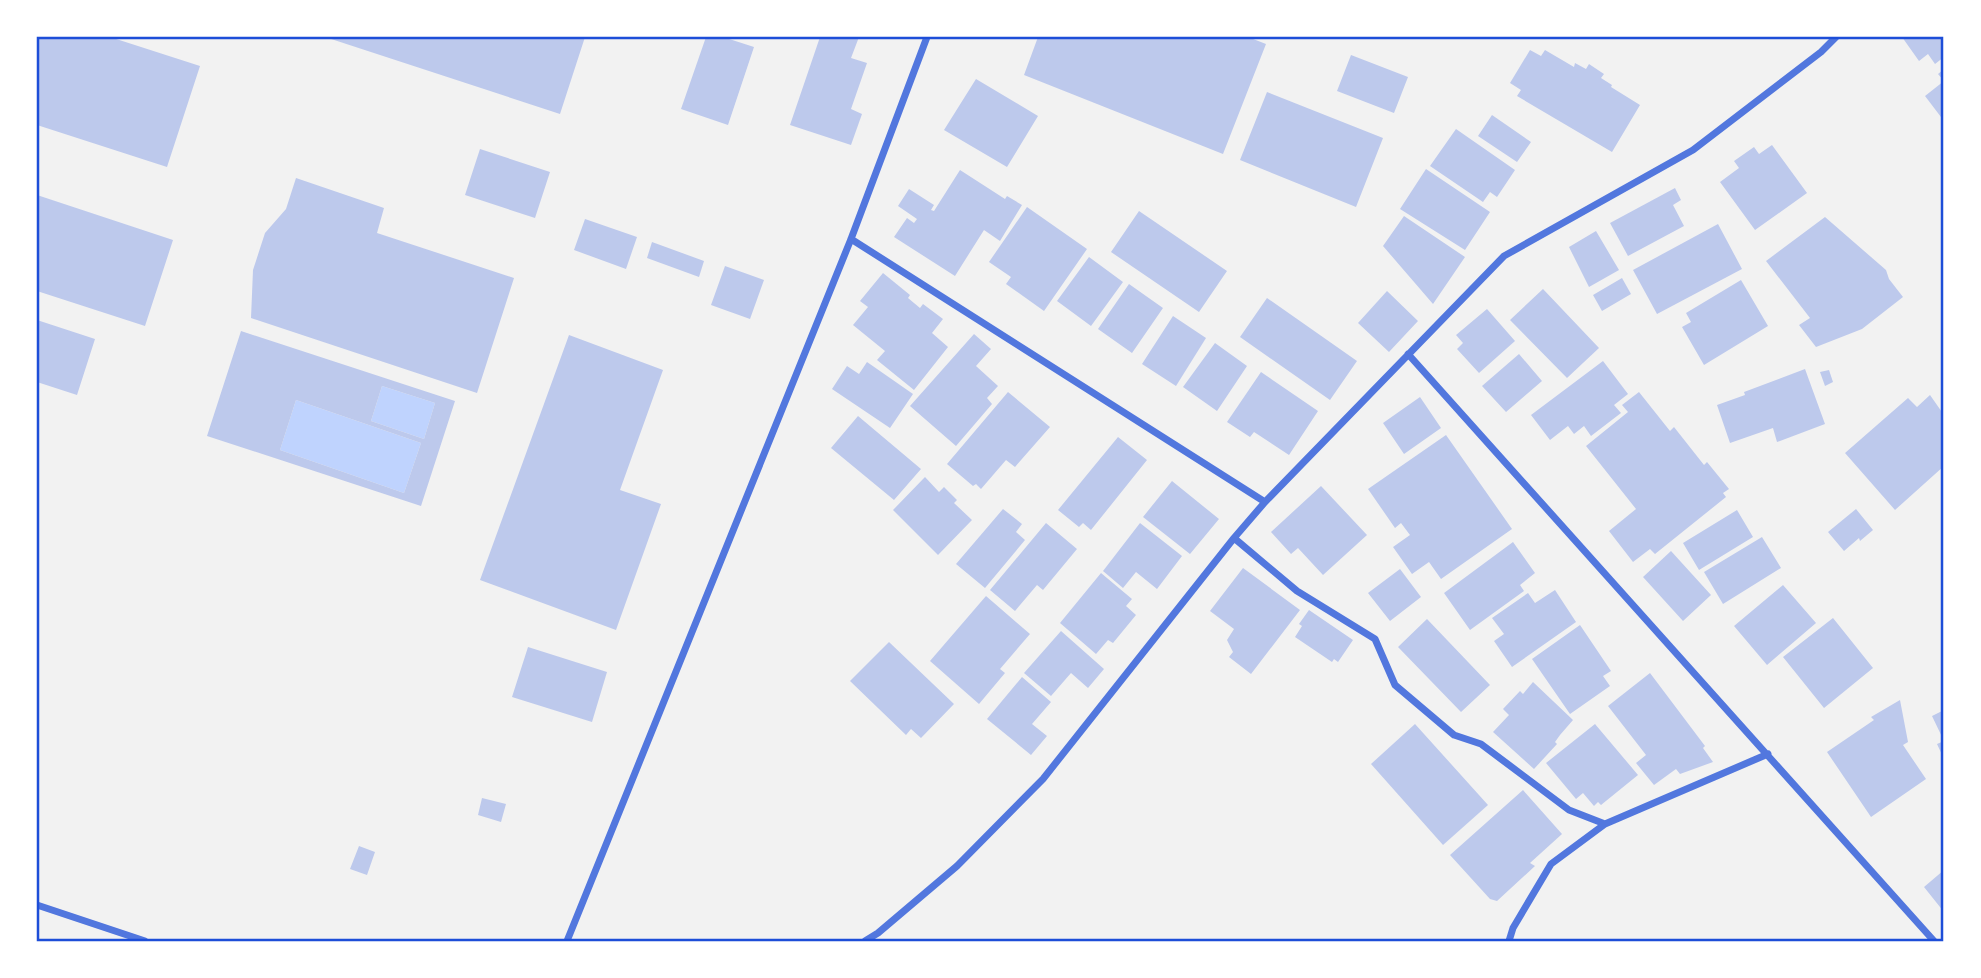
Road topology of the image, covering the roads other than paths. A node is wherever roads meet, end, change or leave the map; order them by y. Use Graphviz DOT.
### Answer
graph roads {
  1 [pos="927,37"];
  2 [pos="1836,37"];
  3 [pos="851,239"];
  4 [pos="1408,354"];
  5 [pos="1265,502"];
  6 [pos="1234,538"];
  7 [pos="1768,754"];
  8 [pos="1605,824"];
  9 [pos="37,905"];
  10 [pos="878,933"];
  11 [pos="145,941"];
  12 [pos="567,941"];
  13 [pos="865,941"];
  14 [pos="884,941"];
  15 [pos="1509,941"];
  16 [pos="1934,941"];
  1 -- 3 [label="street"];
  2 -- 4 [label="street"];
  3 -- 5 [label="street"];
  3 -- 12 [label="street"];
  4 -- 5 [label="street"];
  4 -- 7 [label="street"];
  5 -- 6 [label="street"];
  6 -- 8 [label="street"];
  6 -- 10 [label="street"];
  7 -- 8 [label="street"];
  7 -- 16 [label="street"];
  8 -- 15 [label="street"];
  9 -- 11 [label="street"];
  10 -- 13 [label="street"];
  10 -- 14 [label="street"];
}
